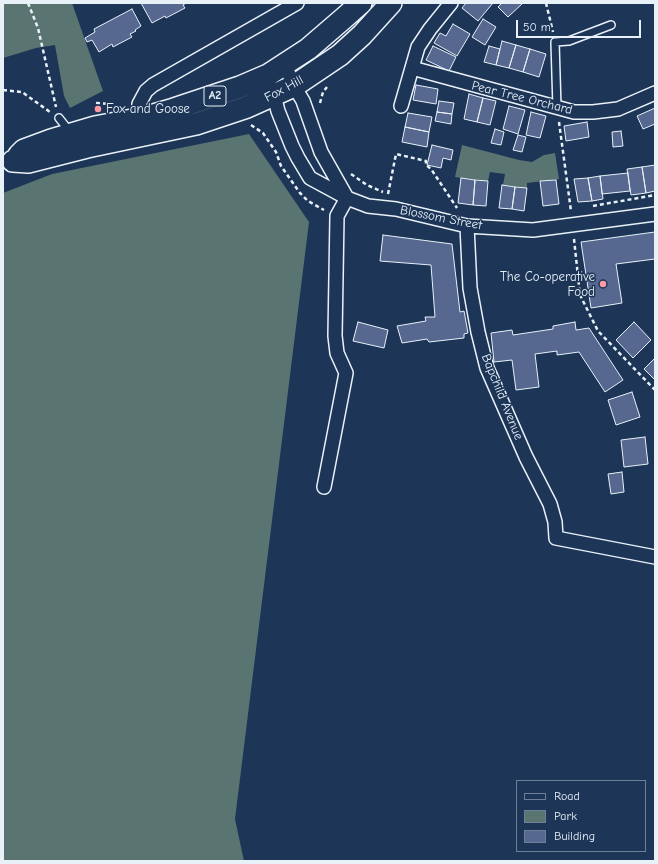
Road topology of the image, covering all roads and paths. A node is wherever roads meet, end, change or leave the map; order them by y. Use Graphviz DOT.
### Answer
graph roads {
  1 [pos="28,3"];
  2 [pos="297,3"];
  3 [pos="361,3"];
  4 [pos="391,3"];
  5 [pos="451,3"];
  6 [pos="546,3"];
  7 [pos="611,25"];
  8 [pos="555,42"];
  9 [pos="412,68"];
  10 [pos="276,70"];
  11 [pos="330,84"];
  12 [pos="294,86"];
  13 [pos="3,90"];
  14 [pos="655,93"];
  15 [pos="274,96"];
  16 [pos="320,106"];
  17 [pos="401,106"];
  18 [pos="558,108"];
  19 [pos="59,118"];
  20 [pos="247,122"];
  21 [pos="148,125"];
  22 [pos="79,140"];
  23 [pos="8,163"];
  24 [pos="348,170"];
  25 [pos="388,194"];
  26 [pos="395,195"];
  27 [pos="655,195"];
  28 [pos="347,198"];
  29 [pos="450,206"];
  30 [pos="586,207"];
  31 [pos="457,208"];
  32 [pos="578,208"];
  33 [pos="570,209"];
  34 [pos="464,210"];
  35 [pos="655,214"];
  36 [pos="337,216"];
  37 [pos="573,225"];
  38 [pos="467,226"];
  39 [pos="655,390"];
  40 [pos="324,487"];
  41 [pos="655,557"];
  1 -- 19 [label="path"];
  2 -- 21 [label="street"];
  3 -- 10 [label="main road, Fox Hill / A2"];
  4 -- 12 [label="main road, Fox Hill / A2"];
  5 -- 9 [label="street"];
  6 -- 8 [label="path"];
  7 -- 8 [label="lane"];
  8 -- 18 [label="lane"];
  9 -- 17 [label="street"];
  9 -- 18 [label="street, Pear Tree Orchard"];
  10 -- 12 [label="street"];
  10 -- 15 [label="street, Blossom Street"];
  10 -- 21 [label="main road, Fox Hill / A2"];
  11 -- 16 [label="path"];
  12 -- 15 [label="main road, Fox Hill / A2"];
  12 -- 28 [label="street"];
  13 -- 19 [label="path"];
  14 -- 18 [label="street, Pear Tree Orchard"];
  15 -- 21 [label="main road, Fox Hill / A2"];
  15 -- 28 [label="street, Blossom Street"];
  18 -- 33 [label="path"];
  19 -- 22 [label="lane"];
  20 -- 36 [label="path"];
  21 -- 22 [label="main road, Fox Hill / A2"];
  22 -- 23 [label="main road, Fox Hill / A2"];
  24 -- 25 [label="path"];
  25 -- 26 [label="path"];
  25 -- 31 [label="path"];
  27 -- 30 [label="path"];
  28 -- 36 [label="street"];
  28 -- 38 [label="street, Blossom Street"];
  29 -- 31 [label="path"];
  31 -- 34 [label="path"];
  32 -- 33 [label="path"];
  33 -- 37 [label="path"];
  35 -- 37 [label="street, Blossom Street"];
  36 -- 40 [label="street"];
  37 -- 38 [label="street, Blossom Street"];
  37 -- 39 [label="path"];
  38 -- 41 [label="street, Bapchild Avenue"];
}
